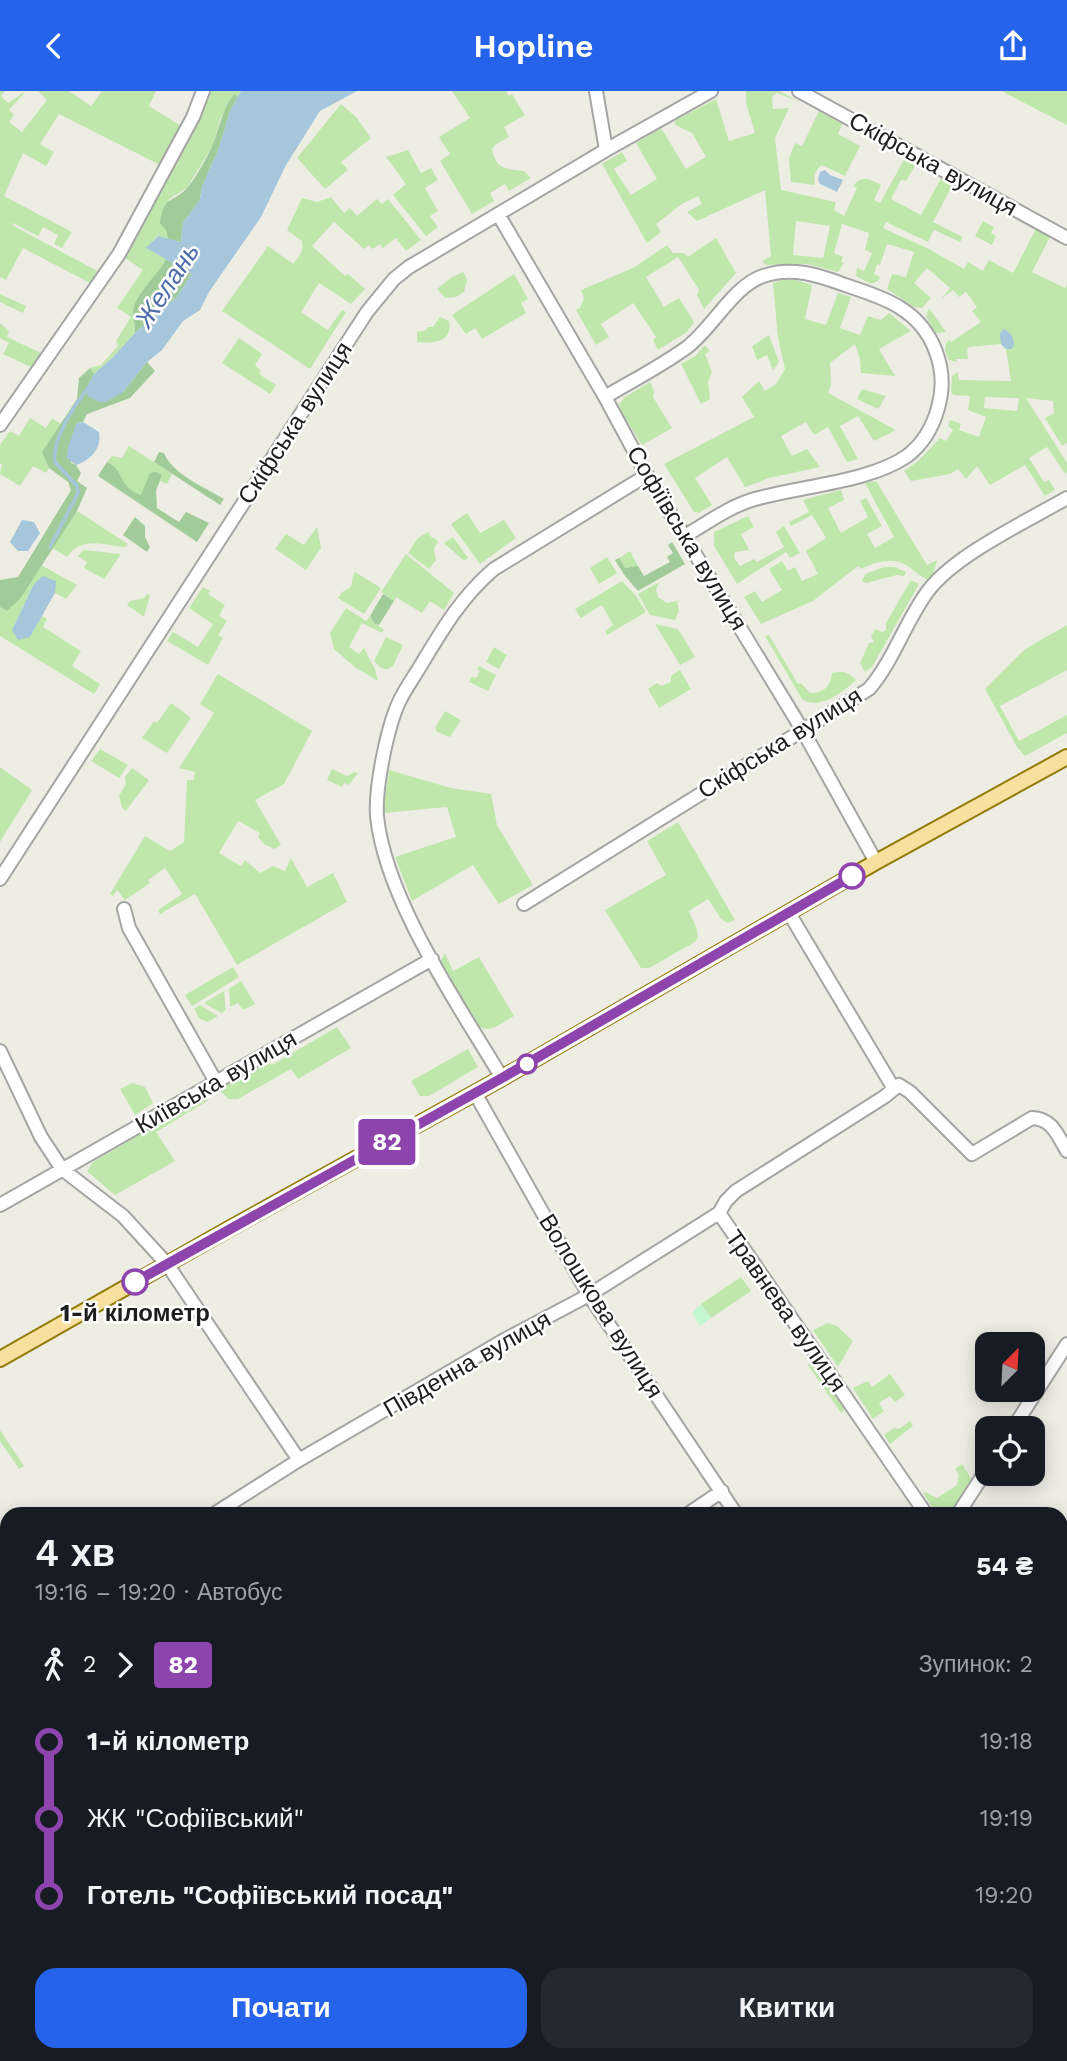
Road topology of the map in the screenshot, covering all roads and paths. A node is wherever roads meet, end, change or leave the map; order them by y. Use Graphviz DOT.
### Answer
graph roads {
  1 [pos="203,91"];
  2 [pos="596,91"];
  3 [pos="711,91"];
  4 [pos="799,91"];
  5 [pos="606,150"];
  6 [pos="498,214"];
  7 [pos="1067,238"];
  8 [pos="605,397"];
  9 [pos="0,425"];
  10 [pos="647,475"];
  11 [pos="1067,498"];
  12 [pos="685,536"];
  13 [pos="803,731"];
  14 [pos="1067,757"];
  15 [pos="876,862"];
  16 [pos="0,879"];
  17 [pos="524,904"];
  18 [pos="124,909"];
  19 [pos="789,913"];
  20 [pos="432,960"];
  21 [pos="0,1051"];
  22 [pos="502,1078"];
  23 [pos="216,1082"];
  24 [pos="894,1089"];
  25 [pos="475,1093"];
  26 [pos="1067,1151"];
  27 [pos="62,1169"];
  28 [pos="0,1205"];
  29 [pos="719,1213"];
  30 [pos="167,1264"];
  31 [pos="589,1295"];
  32 [pos="1067,1344"];
  33 [pos="0,1359"];
  34 [pos="1021,1416"];
  35 [pos="299,1460"];
  36 [pos="976,1486"];
  37 [pos="722,1491"];
  38 [pos="225,1507"];
  39 [pos="698,1507"];
  40 [pos="732,1507"];
  41 [pos="921,1507"];
  42 [pos="963,1507"];
  1 -- 9 [label="street"];
  2 -- 5 [label="street"];
  3 -- 5 [label="street, Скіфська вулиця"];
  4 -- 7 [label="street, Скіфська вулиця"];
  5 -- 6 [label="street, Скіфська вулиця"];
  6 -- 8 [label="street, Софіївська вулиця"];
  6 -- 16 [label="street, Скіфська вулиця"];
  8 -- 10 [label="street, Софіївська вулиця"];
  8 -- 12 [label="street"];
  10 -- 12 [label="street, Софіївська вулиця"];
  10 -- 20 [label="street"];
  11 -- 13 [label="street, Скіфська вулиця"];
  12 -- 13 [label="street, Софіївська вулиця"];
  13 -- 15 [label="street, Софіївська вулиця"];
  13 -- 17 [label="street, Скіфська вулиця"];
  14 -- 15 [label="main road"];
  15 -- 19 [label="main road"];
  18 -- 23 [label="street"];
  19 -- 22 [label="main road"];
  19 -- 24 [label="street"];
  20 -- 22 [label="street"];
  20 -- 23 [label="street, Київська вулиця"];
  21 -- 27 [label="street"];
  22 -- 25 [label="main road"];
  23 -- 27 [label="street, Київська вулиця"];
  24 -- 26 [label="street"];
  24 -- 29 [label="street, Травнева вулиця"];
  25 -- 30 [label="main road"];
  25 -- 31 [label="street, Волошкова вулиця"];
  27 -- 28 [label="street, Київська вулиця"];
  27 -- 30 [label="street"];
  29 -- 31 [label="street, Південна вулиця"];
  29 -- 41 [label="street, Травнева вулиця"];
  30 -- 33 [label="main road"];
  30 -- 35 [label="street"];
  31 -- 35 [label="street, Південна вулиця"];
  31 -- 37 [label="street, Волошкова вулиця"];
  32 -- 34 [label="street"];
  35 -- 38 [label="street, Південна вулиця"];
  36 -- 42 [label="street"];
  37 -- 39 [label="street"];
  37 -- 40 [label="street, Волошкова вулиця"];
}
